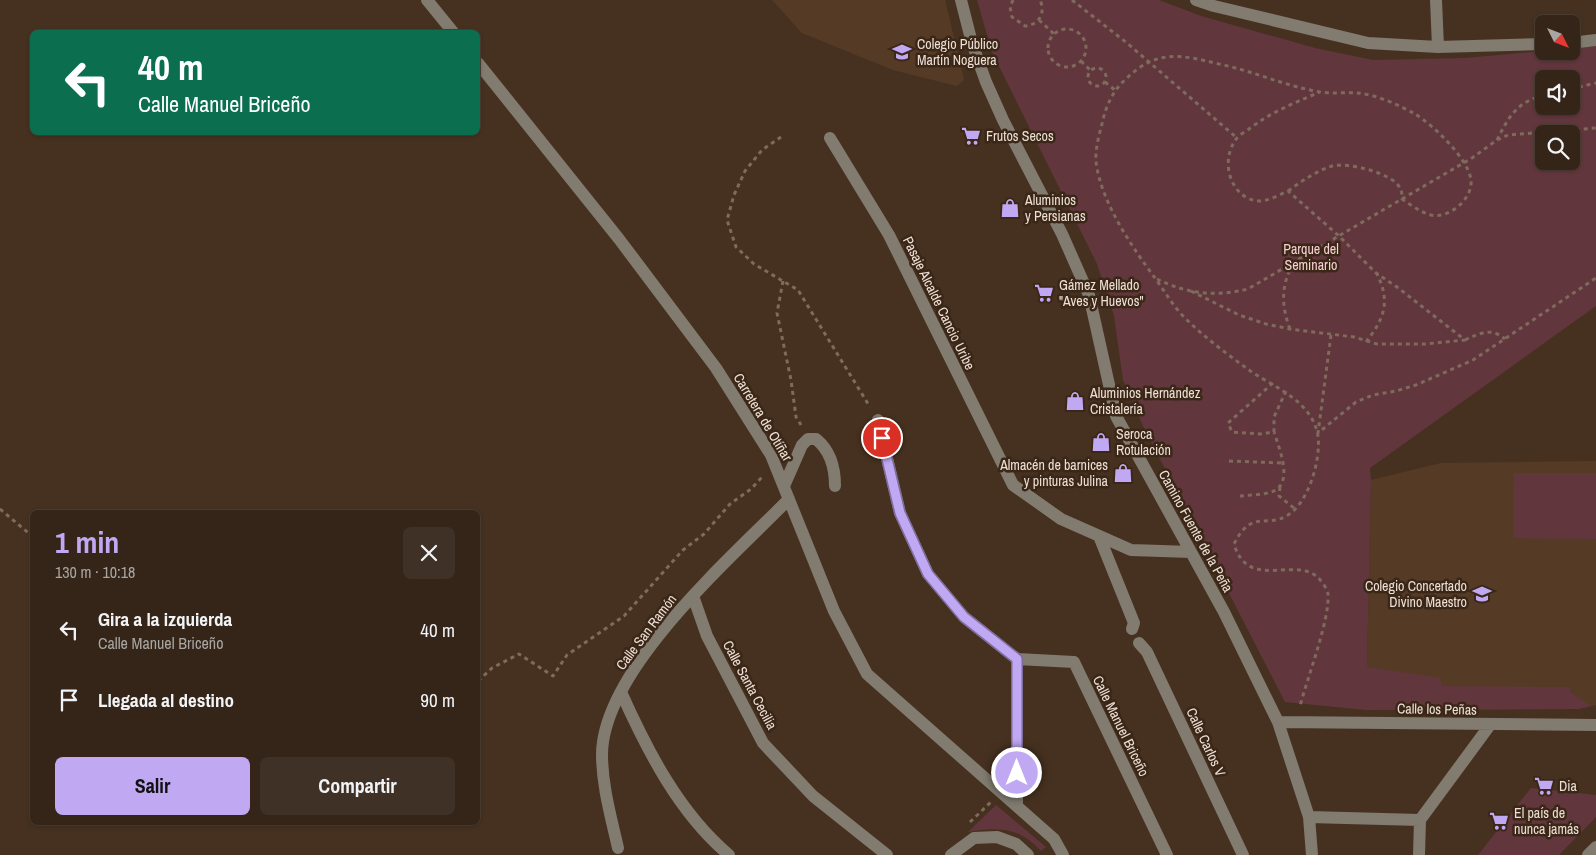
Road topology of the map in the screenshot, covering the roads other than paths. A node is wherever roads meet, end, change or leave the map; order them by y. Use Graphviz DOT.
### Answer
graph roads {
  1 [pos="427,0"];
  2 [pos="961,0"];
  3 [pos="1196,0"];
  4 [pos="1436,0"];
  5 [pos="1216,3"];
  6 [pos="451,30"];
  7 [pos="1596,40"];
  8 [pos="1580,42"];
  9 [pos="1535,44"];
  10 [pos="1438,47"];
  11 [pos="480,65"];
  12 [pos="830,138"];
  13 [pos="878,420"];
  14 [pos="784,486"];
  15 [pos="835,486"];
  16 [pos="789,499"];
  17 [pos="1099,536"];
  18 [pos="1191,552"];
  19 [pos="693,596"];
  20 [pos="1132,629"];
  21 [pos="1139,643"];
  22 [pos="1017,659"];
  23 [pos="621,692"];
  24 [pos="1278,722"];
  25 [pos="1490,725"];
  26 [pos="1596,725"];
  27 [pos="1017,806"];
  28 [pos="1309,817"];
  29 [pos="1420,820"];
  30 [pos="1596,847"];
  31 [pos="618,848"];
  32 [pos="729,855"];
  33 [pos="887,855"];
  34 [pos="951,855"];
  35 [pos="1028,855"];
  36 [pos="1063,855"];
  37 [pos="1166,855"];
  38 [pos="1243,855"];
  39 [pos="1312,855"];
  40 [pos="1419,855"];
  41 [pos="1588,855"];
  1 -- 6 [label="street"];
  2 -- 18 [label="street, Camino Fuente de la Peña"];
  3 -- 5 [label="street"];
  4 -- 10 [label="street"];
  5 -- 10 [label="street"];
  7 -- 8 [label="street"];
  9 -- 10 [label="street"];
  11 -- 14 [label="street, Carretera de Otíñar"];
  12 -- 17 [label="street, Pasaje Alcalde Cancio Uribe"];
  13 -- 22 [label="street"];
  14 -- 15 [label="street"];
  14 -- 16 [label="street, Carretera de Otíñar"];
  16 -- 19 [label="street, Calle San Ramón"];
  16 -- 27 [label="street, Carretera de Otíñar"];
  17 -- 18 [label="street"];
  17 -- 20 [label="street"];
  18 -- 24 [label="street, Camino Fuente de la Peña"];
  19 -- 23 [label="street, Calle San Ramón"];
  19 -- 33 [label="street, Calle Santa Cecilia"];
  21 -- 38 [label="street, Calle Carlos V"];
  22 -- 27 [label="street"];
  22 -- 37 [label="street, Calle Manuel Briceño"];
  23 -- 31 [label="street, Calle San Ramón"];
  23 -- 32 [label="street"];
  24 -- 25 [label="street, Calle los Peñas"];
  24 -- 28 [label="street, Camino Fuente de la Peña"];
  25 -- 26 [label="street, Calle los Peñas"];
  25 -- 29 [label="street"];
  27 -- 36 [label="street, Carretera de Otíñar"];
  28 -- 29 [label="street"];
  28 -- 39 [label="street, Camino Fuente de la Peña"];
  29 -- 40 [label="street"];
  30 -- 41 [label="street"];
  34 -- 35 [label="street"];
}
